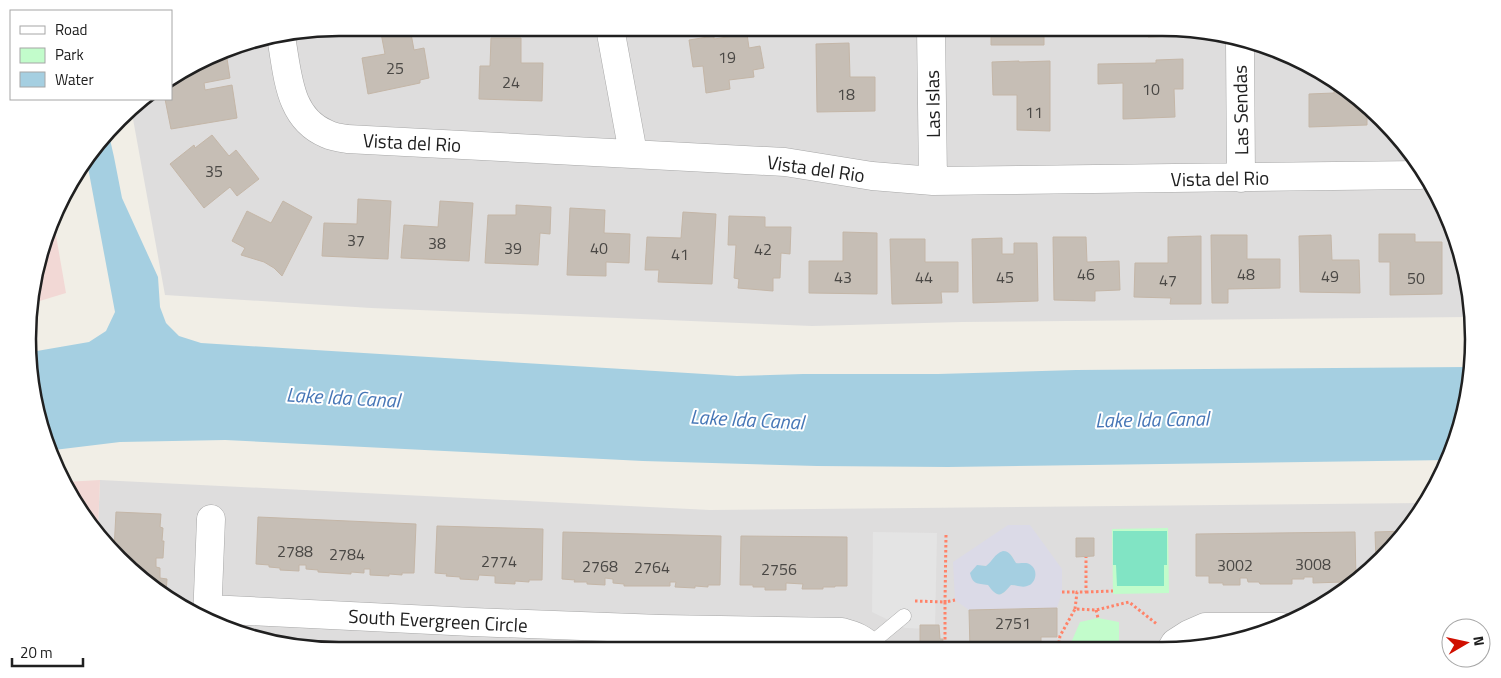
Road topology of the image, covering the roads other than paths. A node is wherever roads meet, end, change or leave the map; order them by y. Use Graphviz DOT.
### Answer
graph roads {
  1 [pos="611,36"];
  2 [pos="931,36"];
  3 [pos="282,42"];
  4 [pos="1240,47"];
  5 [pos="633,153"];
  6 [pos="1416,175"];
  7 [pos="1241,178"];
  8 [pos="932,181"];
  9 [pos="212,518"];
  10 [pos="208,612"];
  11 [pos="212,614"];
  12 [pos="904,616"];
  13 [pos="1258,626"];
  14 [pos="1176,641"];
  15 [pos="864,642"];
  16 [pos="876,642"];
  1 -- 5 [label="street"];
  2 -- 8 [label="street, Las Islas"];
  3 -- 5 [label="street, Vista del Rio"];
  4 -- 7 [label="street, Las Sendas"];
  5 -- 8 [label="street, Vista del Rio"];
  6 -- 7 [label="street, Vista del Rio"];
  7 -- 8 [label="street, Vista del Rio"];
  9 -- 10 [label="street, South Evergreen Circle"];
  11 -- 15 [label="street, South Evergreen Circle"];
  12 -- 16 [label="lane"];
  13 -- 14 [label="street"];
}
